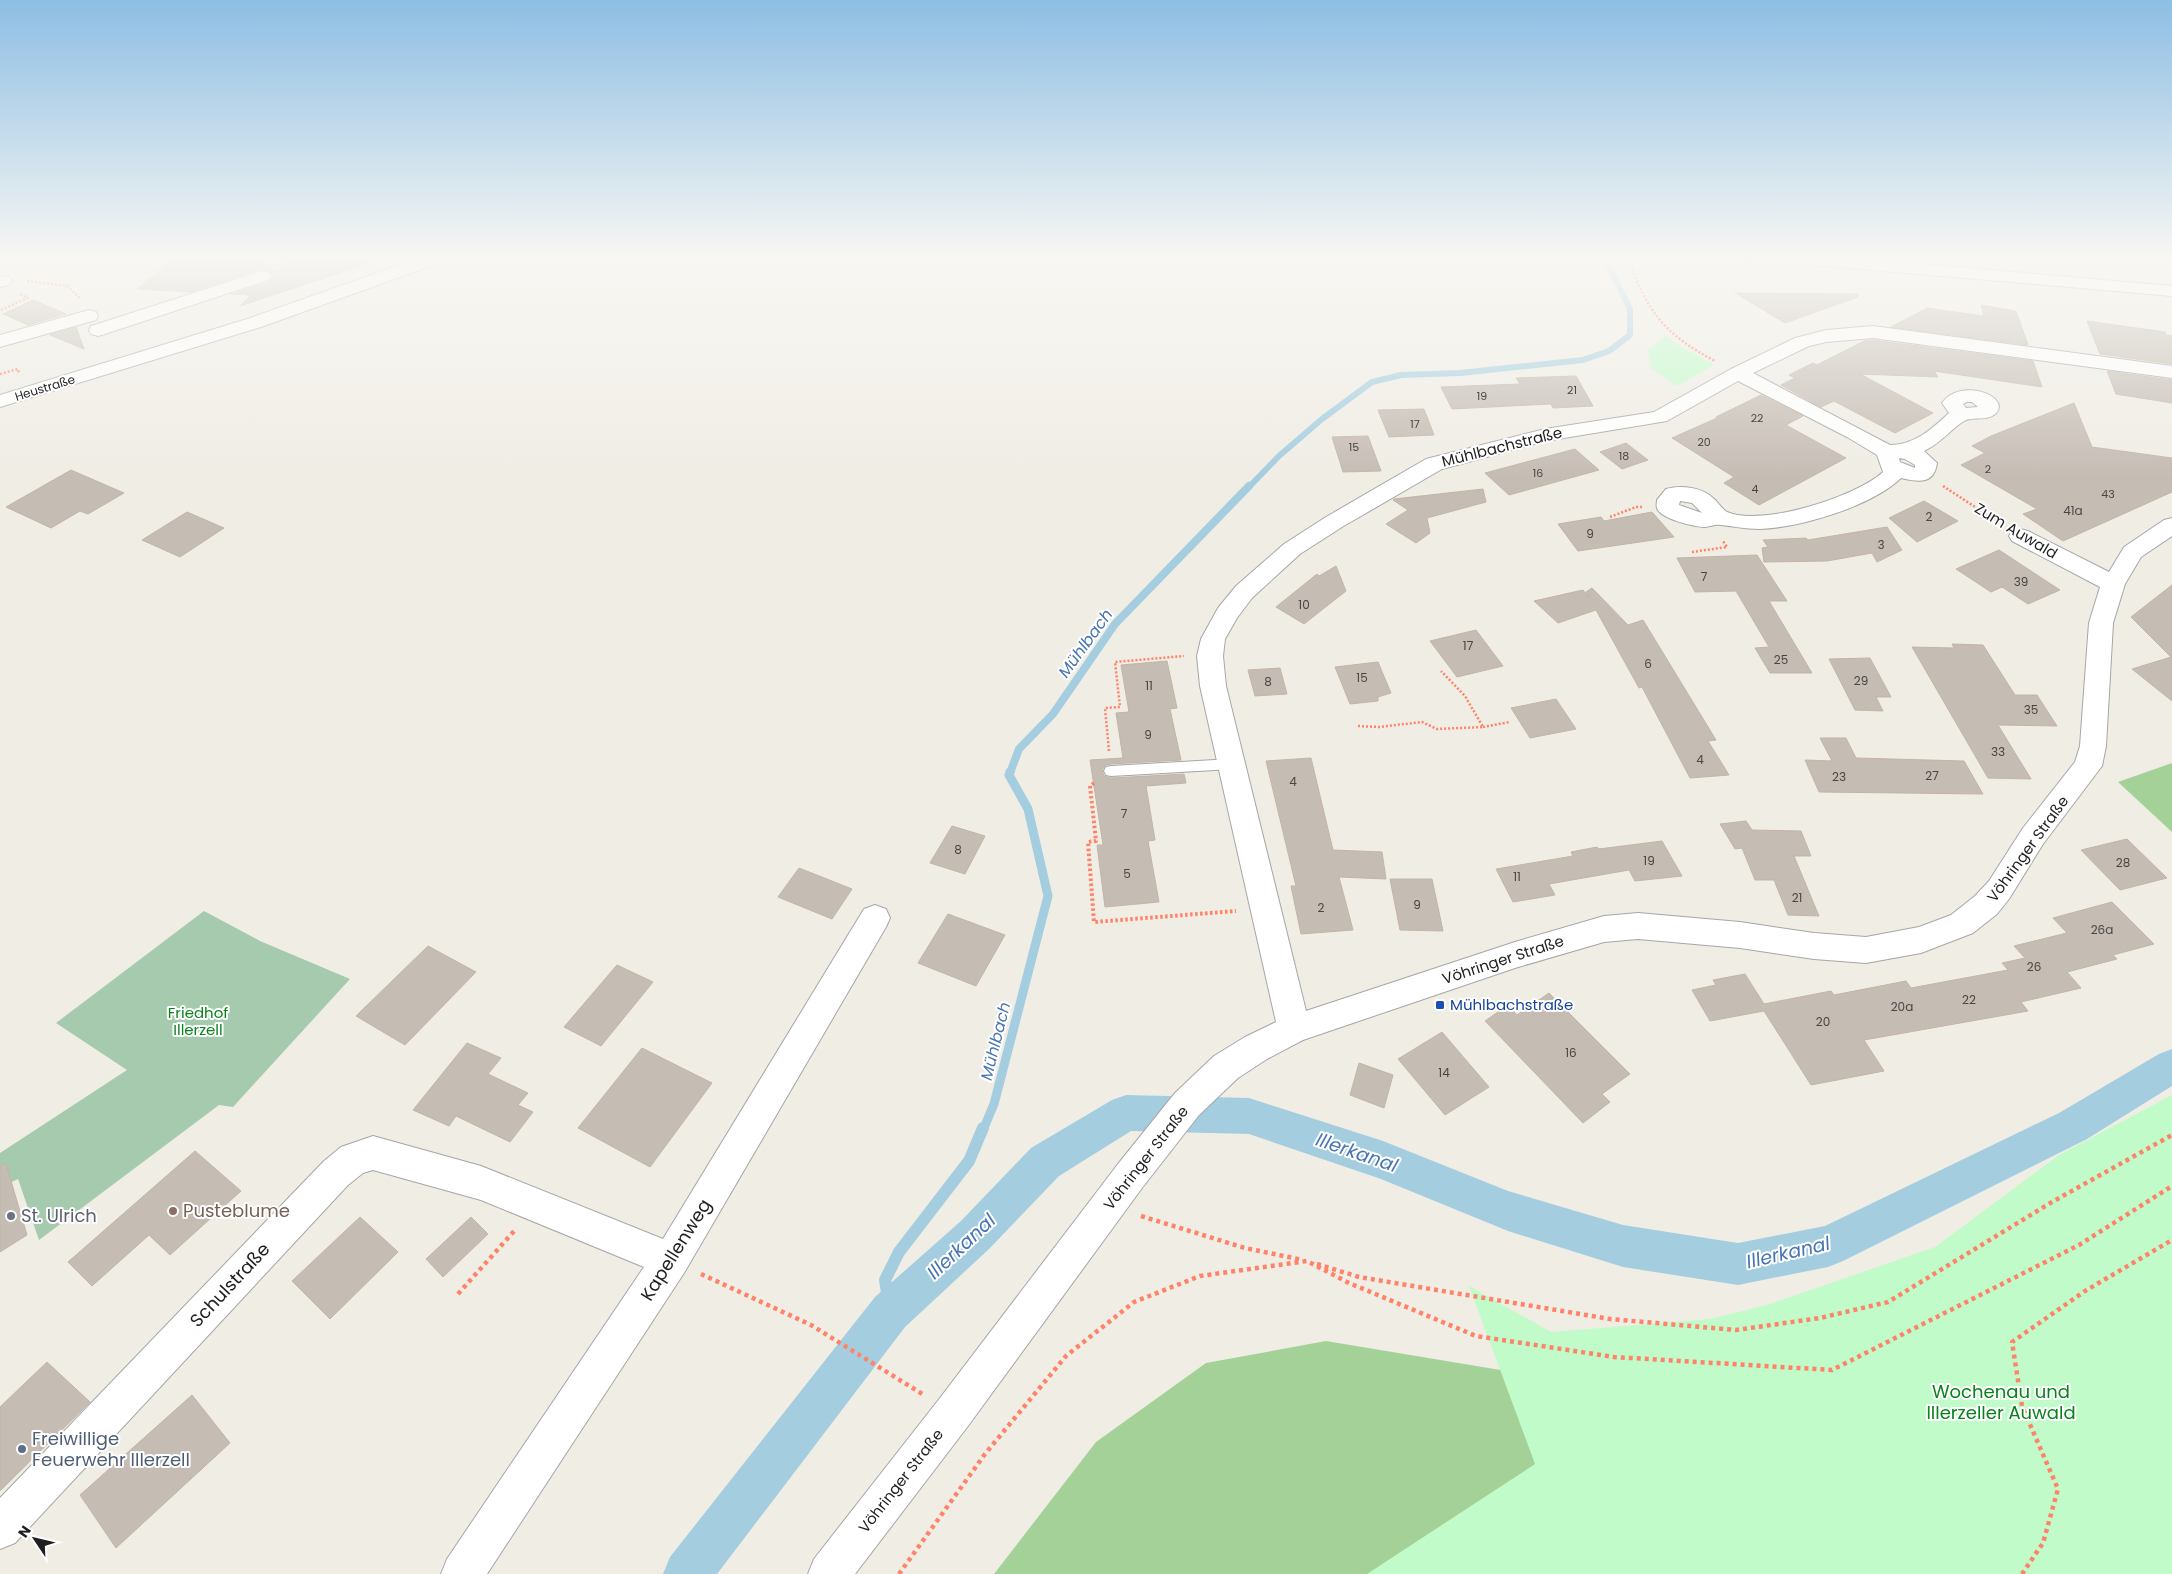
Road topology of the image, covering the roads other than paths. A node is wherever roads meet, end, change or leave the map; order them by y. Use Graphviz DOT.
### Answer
graph roads {
  1 [pos="40,331"];
  2 [pos="98,331"];
  3 [pos="227,331"];
  4 [pos="0,342"];
  5 [pos="118,365"];
  6 [pos="2172,372"];
  7 [pos="1738,373"];
  8 [pos="0,401"];
  9 [pos="1960,414"];
  10 [pos="1895,456"];
  11 [pos="1943,486"];
  12 [pos="1668,508"];
  13 [pos="2172,525"];
  14 [pos="2020,536"];
  15 [pos="2113,584"];
  16 [pos="1232,764"];
  17 [pos="1111,771"];
  18 [pos="875,918"];
  19 [pos="1294,1029"];
  20 [pos="671,1260"];
  21 [pos="0,1528"];
  22 [pos="462,1574"];
  23 [pos="829,1574"];
  1 -- 4 [label="street"];
  2 -- 5 [label="street"];
  3 -- 5 [label="street, Heustraße"];
  5 -- 8 [label="street, Heustraße"];
  6 -- 7 [label="street, Mühlbachstraße"];
  7 -- 10 [label="street"];
  7 -- 16 [label="street, Mühlbachstraße"];
  9 -- 10 [label="street"];
  10 -- 11 [label="street"];
  10 -- 12 [label="street"];
  13 -- 15 [label="street, Vöhringer Straße"];
  14 -- 15 [label="street, Zum Auwald"];
  15 -- 19 [label="street, Vöhringer Straße"];
  16 -- 17 [label="lane"];
  16 -- 19 [label="street, Mühlbachstraße"];
  18 -- 20 [label="street, Kapellenweg"];
  19 -- 23 [label="street, Vöhringer Straße"];
  20 -- 21 [label="street, Schulstraße"];
  20 -- 22 [label="street, Kapellenweg"];
}
